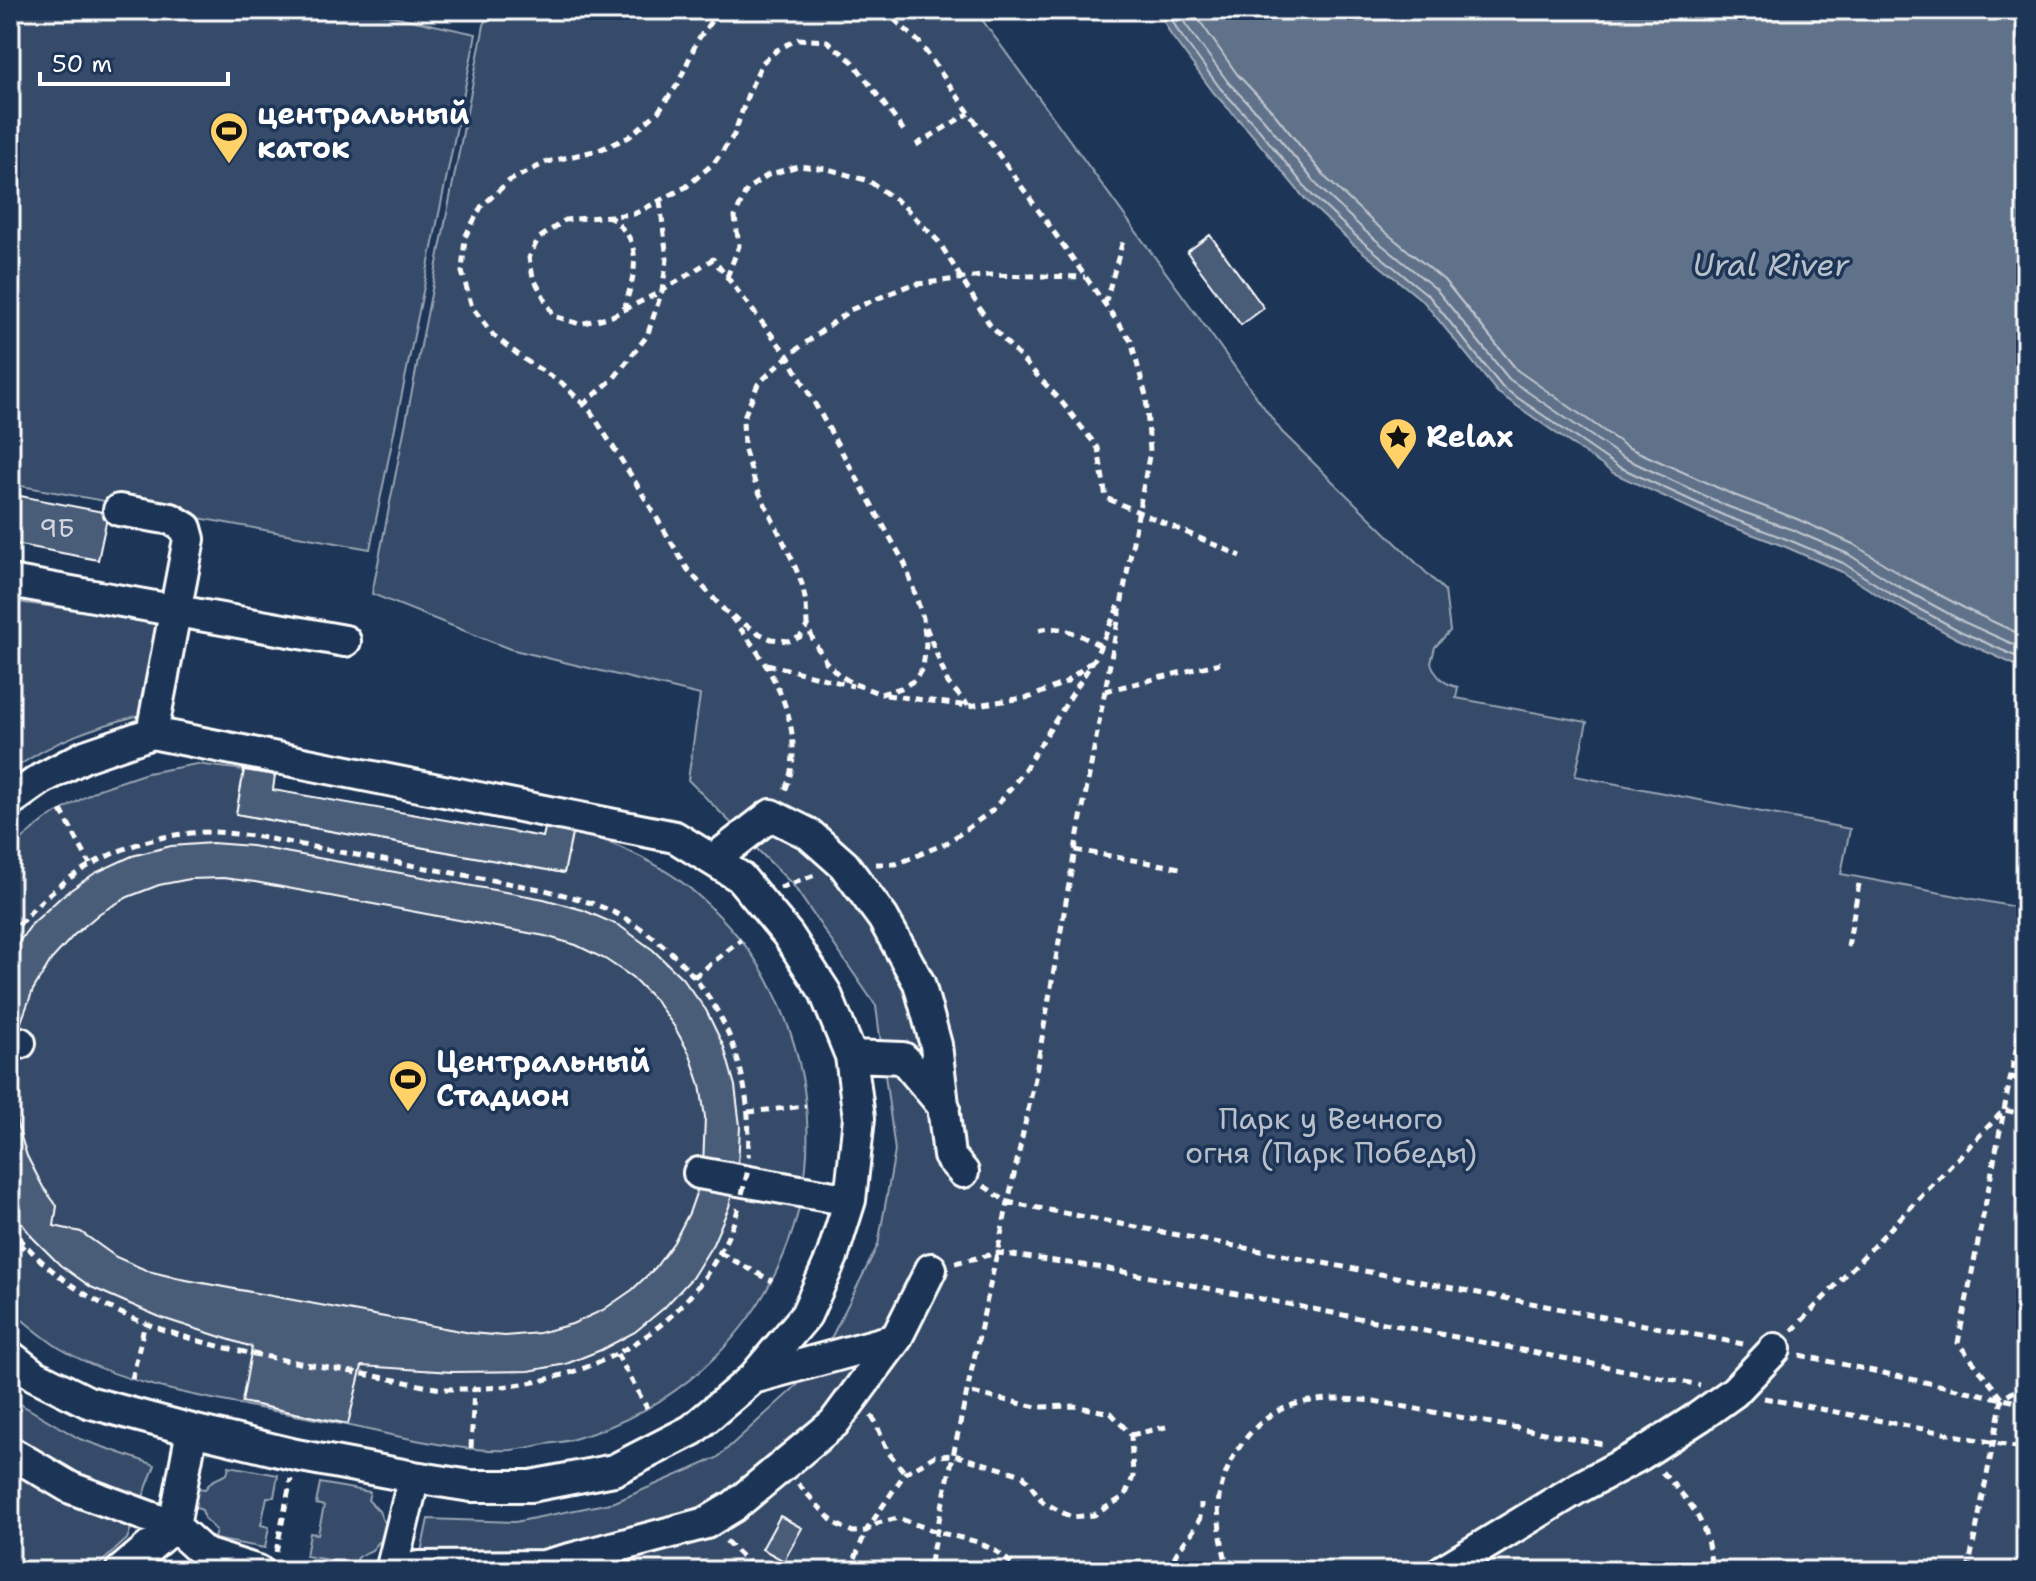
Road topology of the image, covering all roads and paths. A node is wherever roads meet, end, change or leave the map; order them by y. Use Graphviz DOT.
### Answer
graph roads {
  1 [pos="719,10"];
  2 [pos="884,10"];
  3 [pos="969,113"];
  4 [pos="907,135"];
  5 [pos="916,145"];
  6 [pos="660,201"];
  7 [pos="608,215"];
  8 [pos="1124,237"];
  9 [pos="727,277"];
  10 [pos="1086,277"];
  11 [pos="961,279"];
  12 [pos="662,291"];
  13 [pos="1105,304"];
  14 [pos="623,310"];
  15 [pos="788,356"];
  16 [pos="583,405"];
  17 [pos="119,510"];
  18 [pos="1139,512"];
  19 [pos="1241,556"];
  20 [pos="10,581"];
  21 [pos="1123,596"];
  22 [pos="176,611"];
  23 [pos="725,611"];
  24 [pos="923,618"];
  25 [pos="807,625"];
  26 [pos="1039,630"];
  27 [pos="345,641"];
  28 [pos="1101,646"];
  29 [pos="1095,658"];
  30 [pos="1220,663"];
  31 [pos="767,664"];
  32 [pos="1105,691"];
  33 [pos="881,694"];
  34 [pos="969,706"];
  35 [pos="152,733"];
  36 [pos="10,801"];
  37 [pos="61,810"];
  38 [pos="771,815"];
  39 [pos="1075,850"];
  40 [pos="713,860"];
  41 [pos="90,864"];
  42 [pos="844,865"];
  43 [pos="1180,868"];
  44 [pos="1860,878"];
  45 [pos="756,896"];
  46 [pos="10,936"];
  47 [pos="741,940"];
  48 [pos="1848,947"];
  49 [pos="694,977"];
  50 [pos="2026,999"];
  51 [pos="851,1056"];
  52 [pos="2011,1077"];
  53 [pos="2026,1080"];
  54 [pos="806,1106"];
  55 [pos="944,1107"];
  56 [pos="2004,1110"];
  57 [pos="748,1112"];
  58 [pos="2026,1115"];
  59 [pos="963,1172"];
  60 [pos="699,1173"];
  61 [pos="850,1200"];
  62 [pos="1007,1202"];
  63 [pos="10,1226"];
  64 [pos="24,1245"];
  65 [pos="720,1253"];
  66 [pos="998,1253"];
  67 [pos="10,1258"];
  68 [pos="931,1269"];
  69 [pos="772,1281"];
  70 [pos="145,1323"];
  71 [pos="896,1339"];
  72 [pos="1775,1349"];
  73 [pos="617,1354"];
  74 [pos="10,1356"];
  75 [pos="753,1378"];
  76 [pos="132,1379"];
  77 [pos="2026,1384"];
  78 [pos="474,1388"];
  79 [pos="967,1392"];
  80 [pos="1734,1392"];
  81 [pos="854,1395"];
  82 [pos="2002,1399"];
  83 [pos="2026,1404"];
  84 [pos="647,1408"];
  85 [pos="1170,1426"];
  86 [pos="192,1430"];
  87 [pos="1131,1435"];
  88 [pos="1992,1441"];
  89 [pos="471,1448"];
  90 [pos="2026,1449"];
  91 [pos="10,1452"];
  92 [pos="296,1455"];
  93 [pos="954,1455"];
  94 [pos="1640,1455"];
  95 [pos="781,1465"];
  96 [pos="905,1473"];
  97 [pos="414,1477"];
  98 [pos="1201,1503"];
  99 [pos="706,1523"];
  100 [pos="174,1526"];
  101 [pos="866,1531"];
  102 [pos="937,1532"];
  103 [pos="267,1564"];
  104 [pos="219,1565"];
  105 [pos="475,1569"];
  106 [pos="121,1571"];
  107 [pos="391,1571"];
  108 [pos="401,1571"];
  109 [pos="757,1571"];
  110 [pos="850,1571"];
  111 [pos="928,1571"];
  112 [pos="1022,1571"];
  113 [pos="1170,1571"];
  114 [pos="1229,1571"];
  115 [pos="1442,1571"];
  116 [pos="1712,1571"];
  117 [pos="1968,1571"];
  1 -- 16 [label="path"];
  2 -- 3 [label="path"];
  3 -- 5 [label="path"];
  3 -- 10 [label="path"];
  4 -- 6 [label="path"];
  6 -- 7 [label="path"];
  6 -- 12 [label="path"];
  7 -- 14 [label="path"];
  7 -- 14 [label="path"];
  8 -- 13 [label="path"];
  9 -- 11 [label="path"];
  9 -- 12 [label="path"];
  9 -- 15 [label="path"];
  10 -- 11 [label="path"];
  10 -- 13 [label="path"];
  11 -- 15 [label="path"];
  11 -- 18 [label="path"];
  12 -- 14 [label="path"];
  12 -- 16 [label="path"];
  13 -- 18 [label="path"];
  15 -- 24 [label="path"];
  15 -- 25 [label="path"];
  16 -- 23 [label="path"];
  17 -- 22 [label="lane"];
  18 -- 19 [label="path"];
  18 -- 21 [label="path"];
  20 -- 22 [label="lane"];
  21 -- 28 [label="path"];
  21 -- 32 [label="path"];
  22 -- 27 [label="lane"];
  22 -- 35 [label="lane"];
  23 -- 25 [label="path"];
  23 -- 31 [label="path"];
  24 -- 33 [label="path"];
  24 -- 34 [label="path"];
  25 -- 33 [label="path"];
  26 -- 28 [label="path"];
  28 -- 29 [label="path"];
  29 -- 34 [label="path"];
  29 -- 42 [label="path"];
  30 -- 32 [label="path"];
  31 -- 33 [label="path"];
  31 -- 38 [label="path"];
  32 -- 39 [label="path"];
  33 -- 34 [label="path"];
  35 -- 36 [label="lane"];
  35 -- 40 [label="lane"];
  37 -- 41 [label="path"];
  38 -- 40 [label="lane"];
  38 -- 42 [label="lane"];
  39 -- 43 [label="path"];
  39 -- 62 [label="path"];
  40 -- 45 [label="lane"];
  41 -- 46 [label="path"];
  41 -- 49 [label="path"];
  42 -- 45 [label="path"];
  42 -- 55 [label="lane"];
  44 -- 48 [label="path"];
  45 -- 51 [label="lane"];
  47 -- 49 [label="path"];
  49 -- 57 [label="path"];
  50 -- 52 [label="path"];
  51 -- 55 [label="lane"];
  51 -- 61 [label="lane"];
  52 -- 53 [label="path"];
  52 -- 56 [label="path"];
  54 -- 57 [label="path"];
  55 -- 59 [label="lane"];
  56 -- 58 [label="path"];
  56 -- 72 [label="path"];
  56 -- 82 [label="path"];
  57 -- 65 [label="path, bridge"];
  59 -- 62 [label="path"];
  60 -- 61 [label="lane"];
  61 -- 75 [label="lane"];
  62 -- 66 [label="path"];
  62 -- 72 [label="path"];
  63 -- 64 [label="path"];
  64 -- 67 [label="path"];
  64 -- 70 [label="path"];
  65 -- 69 [label="path"];
  65 -- 73 [label="path"];
  66 -- 68 [label="path"];
  66 -- 79 [label="path"];
  66 -- 80 [label="path"];
  68 -- 71 [label="lane"];
  70 -- 76 [label="path"];
  70 -- 78 [label="path"];
  71 -- 75 [label="lane"];
  71 -- 81 [label="lane"];
  72 -- 80 [label="lane"];
  72 -- 82 [label="path"];
  73 -- 78 [label="path"];
  73 -- 84 [label="path"];
  74 -- 86 [label="lane"];
  75 -- 97 [label="lane"];
  77 -- 82 [label="path"];
  78 -- 89 [label="path"];
  79 -- 87 [label="path"];
  79 -- 93 [label="path"];
  80 -- 88 [label="path"];
  80 -- 94 [label="lane"];
  81 -- 95 [label="lane"];
  81 -- 96 [label="path"];
  82 -- 83 [label="path"];
  82 -- 88 [label="path"];
  85 -- 87 [label="path"];
  86 -- 92 [label="lane"];
  86 -- 100 [label="lane"];
  87 -- 93 [label="path"];
  88 -- 90 [label="path"];
  88 -- 117 [label="path"];
  91 -- 100 [label="lane"];
  92 -- 97 [label="lane"];
  92 -- 103 [label="path"];
  93 -- 96 [label="path"];
  93 -- 102 [label="path"];
  94 -- 114 [label="path"];
  94 -- 115 [label="lane"];
  94 -- 116 [label="path"];
  95 -- 99 [label="lane"];
  95 -- 101 [label="path"];
  96 -- 101 [label="path"];
  97 -- 107 [label="lane"];
  98 -- 113 [label="path"];
  99 -- 105 [label="lane"];
  99 -- 109 [label="path"];
  100 -- 104 [label="lane"];
  100 -- 106 [label="lane"];
  101 -- 102 [label="path"];
  101 -- 110 [label="path"];
  102 -- 111 [label="path"];
  102 -- 112 [label="path"];
  103 -- 104 [label="lane"];
  105 -- 108 [label="lane"];
}
